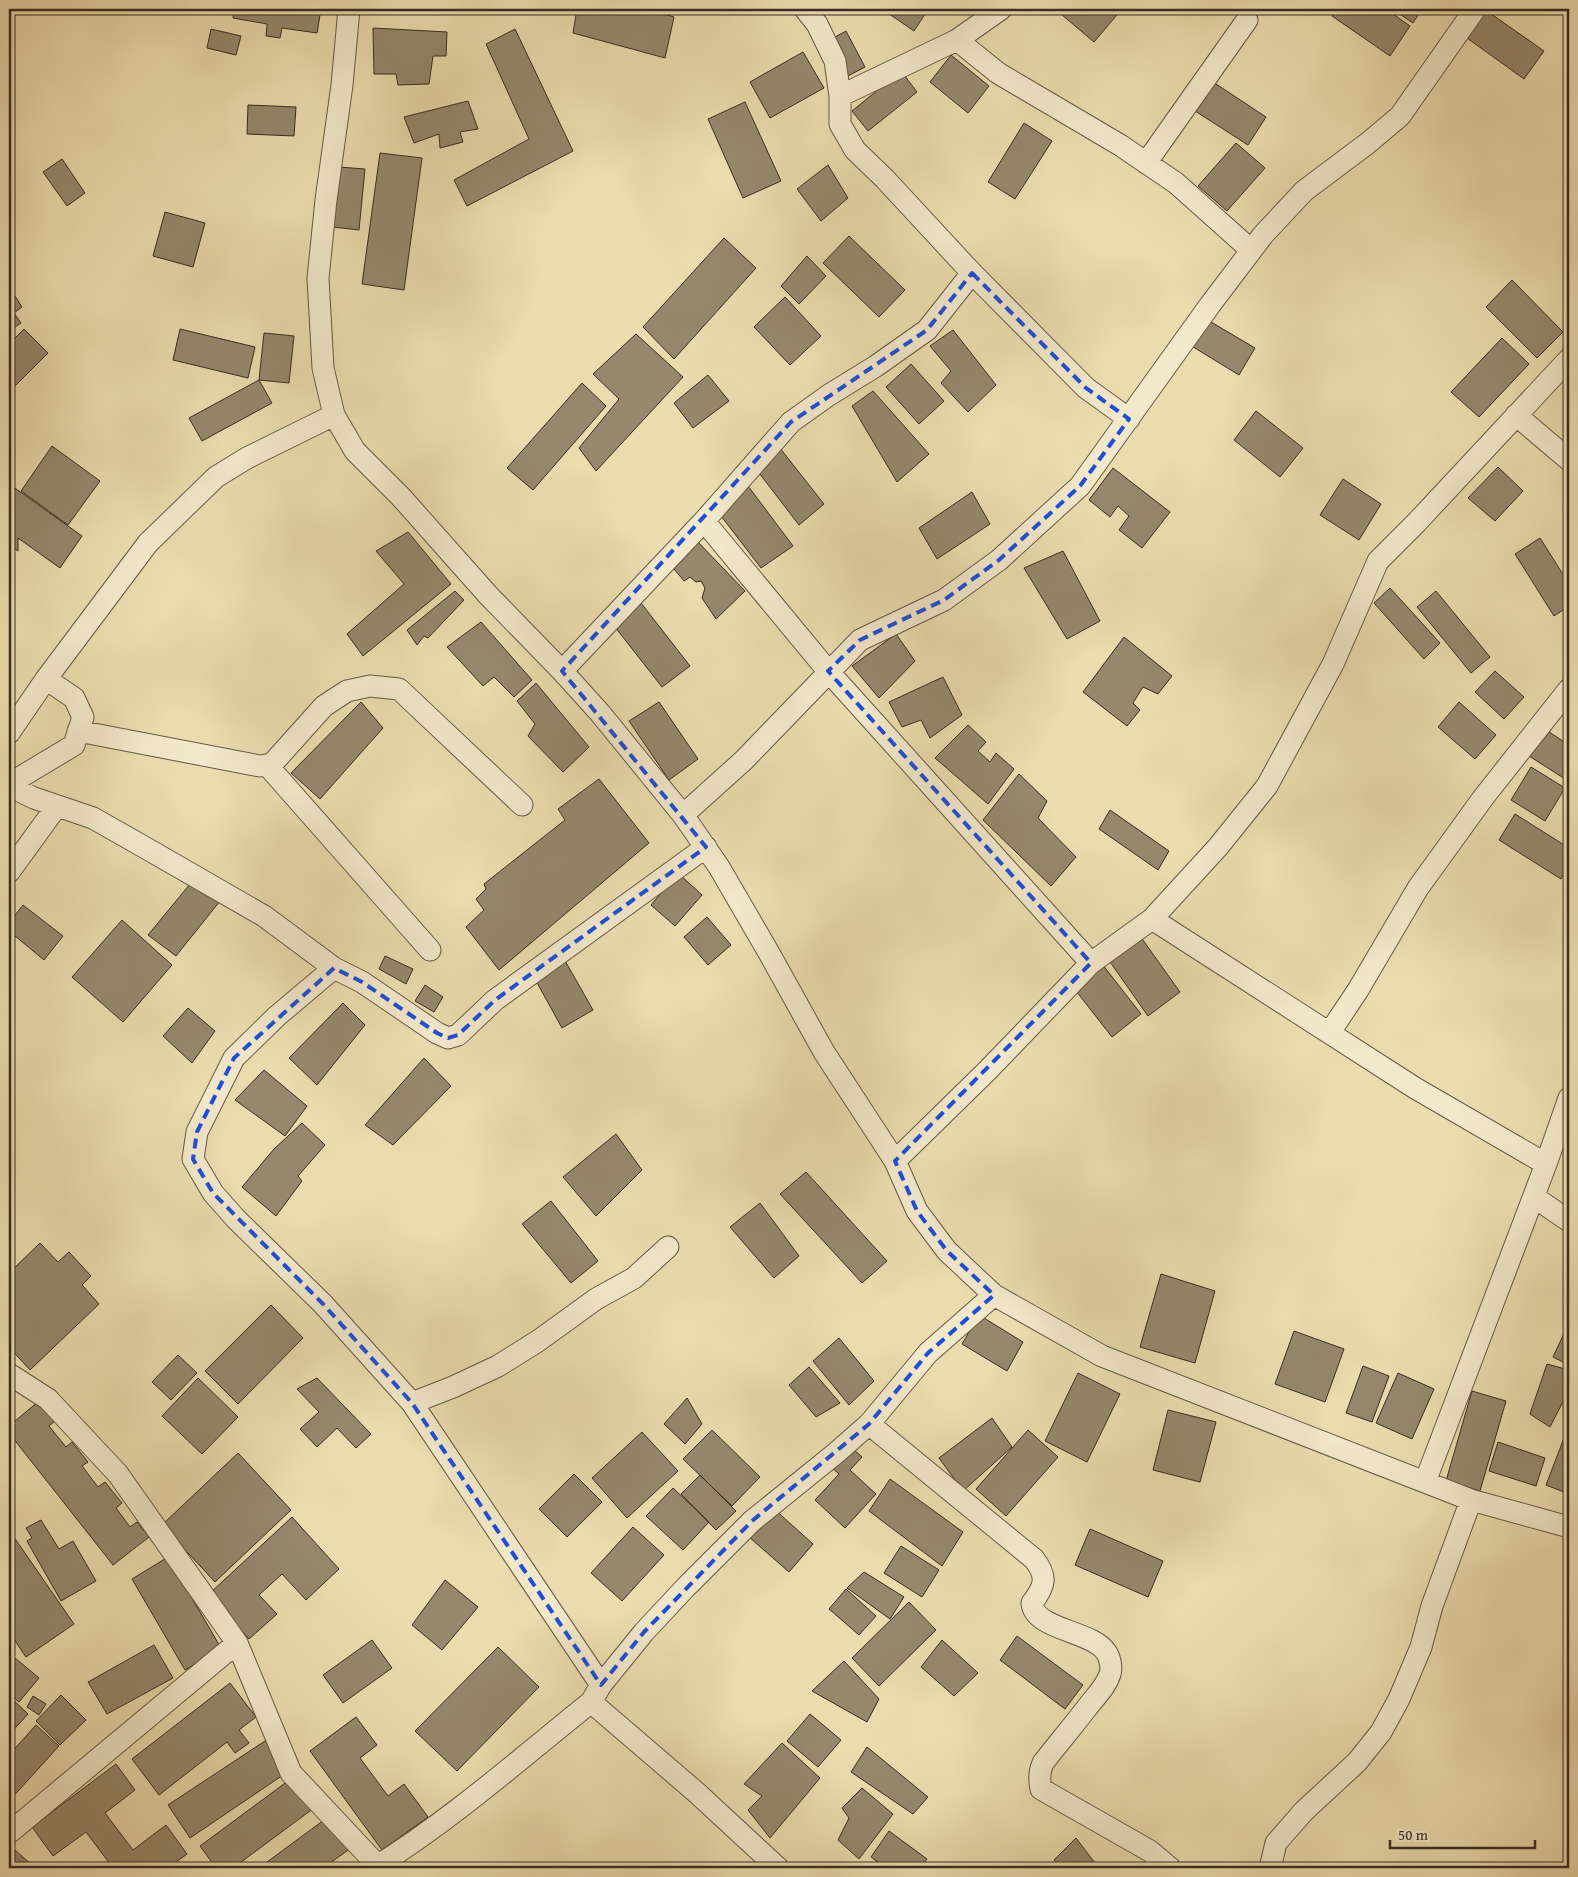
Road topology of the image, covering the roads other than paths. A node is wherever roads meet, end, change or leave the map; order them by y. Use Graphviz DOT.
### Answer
graph roads {
  1 [pos="349,9"];
  2 [pos="805,9"];
  3 [pos="1001,9"];
  4 [pos="1475,9"];
  5 [pos="1248,20"];
  6 [pos="957,40"];
  7 [pos="840,96"];
  8 [pos="1146,163"];
  9 [pos="1251,250"];
  10 [pos="972,273"];
  11 [pos="1569,359"];
  12 [pos="334,415"];
  13 [pos="1516,415"];
  14 [pos="1129,419"];
  15 [pos="1569,460"];
  16 [pos="704,521"];
  17 [pos="562,671"];
  18 [pos="828,671"];
  19 [pos="46,679"];
  20 [pos="1569,689"];
  21 [pos="78,731"];
  22 [pos="9,733"];
  23 [pos="266,765"];
  24 [pos="9,785"];
  25 [pos="522,805"];
  26 [pos="56,806"];
  27 [pos="683,815"];
  28 [pos="706,847"];
  29 [pos="9,872"];
  30 [pos="1152,919"];
  31 [pos="430,950"];
  32 [pos="1091,963"];
  33 [pos="334,968"];
  34 [pos="1330,1032"];
  35 [pos="1569,1098"];
  36 [pos="895,1161"];
  37 [pos="1546,1164"];
  38 [pos="1534,1197"];
  39 [pos="1569,1221"];
  40 [pos="668,1247"];
  41 [pos="994,1295"];
  42 [pos="9,1374"];
  43 [pos="412,1403"];
  44 [pos="868,1424"];
  45 [pos="1425,1482"];
  46 [pos="1471,1500"];
  47 [pos="1569,1526"];
  48 [pos="237,1644"];
  49 [pos="596,1694"];
  50 [pos="9,1833"];
  51 [pos="377,1867"];
  52 [pos="778,1868"];
  53 [pos="1170,1868"];
  54 [pos="1270,1868"];
  1 -- 12 [label="street"];
  2 -- 7 [label="street"];
  3 -- 6 [label="street"];
  4 -- 9 [label="street"];
  5 -- 8 [label="street"];
  6 -- 7 [label="street"];
  6 -- 8 [label="street"];
  7 -- 10 [label="street"];
  8 -- 9 [label="street"];
  9 -- 14 [label="street"];
  10 -- 14 [label="street"];
  10 -- 16 [label="street"];
  11 -- 13 [label="street"];
  12 -- 17 [label="street"];
  12 -- 19 [label="street"];
  13 -- 15 [label="street"];
  13 -- 30 [label="street"];
  14 -- 18 [label="street"];
  16 -- 17 [label="street"];
  16 -- 18 [label="street"];
  17 -- 27 [label="street"];
  18 -- 27 [label="street"];
  18 -- 32 [label="street"];
  19 -- 21 [label="street"];
  19 -- 22 [label="street"];
  20 -- 34 [label="street"];
  21 -- 23 [label="street"];
  21 -- 24 [label="street"];
  23 -- 25 [label="street"];
  23 -- 31 [label="street"];
  24 -- 26 [label="street"];
  26 -- 29 [label="street"];
  26 -- 33 [label="street"];
  27 -- 28 [label="street"];
  28 -- 33 [label="street"];
  28 -- 36 [label="street"];
  30 -- 32 [label="street"];
  30 -- 34 [label="street"];
  32 -- 36 [label="street"];
  33 -- 43 [label="street"];
  34 -- 37 [label="street"];
  35 -- 37 [label="street"];
  36 -- 41 [label="street"];
  37 -- 38 [label="street"];
  38 -- 39 [label="street"];
  38 -- 45 [label="street"];
  40 -- 43 [label="street"];
  41 -- 44 [label="street"];
  41 -- 45 [label="street"];
  42 -- 48 [label="street"];
  43 -- 49 [label="street"];
  44 -- 49 [label="street"];
  44 -- 53 [label="street"];
  45 -- 46 [label="street"];
  46 -- 47 [label="street"];
  46 -- 54 [label="street"];
  48 -- 50 [label="street"];
  48 -- 51 [label="street"];
  49 -- 51 [label="street"];
  49 -- 52 [label="street"];
}
